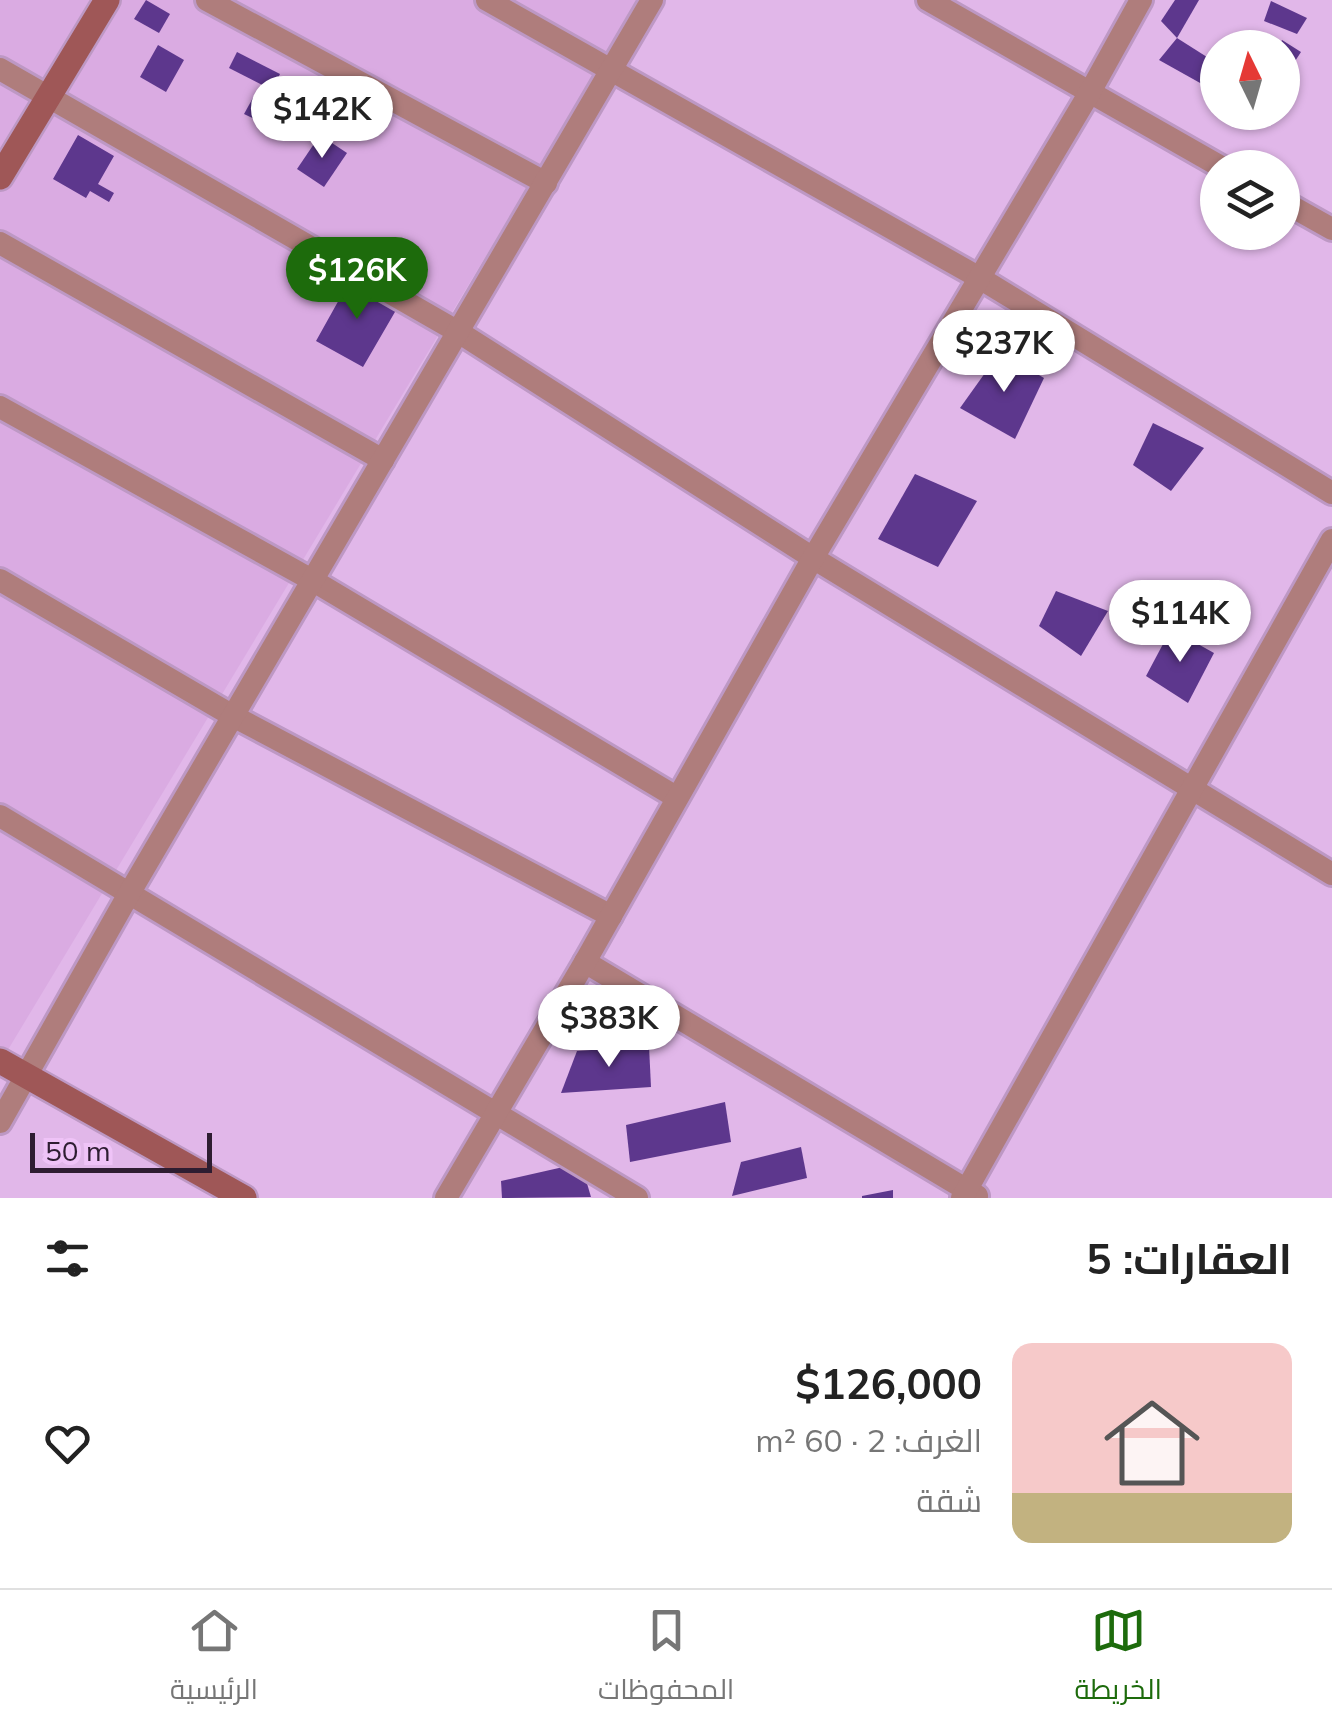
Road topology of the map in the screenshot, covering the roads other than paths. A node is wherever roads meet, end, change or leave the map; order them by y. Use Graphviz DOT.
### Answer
graph roads {
  1 [pos="107,0"];
  2 [pos="207,0"];
  3 [pos="487,0"];
  4 [pos="652,0"];
  5 [pos="928,0"];
  6 [pos="1140,0"];
  7 [pos="0,69"];
  8 [pos="610,70"];
  9 [pos="1090,92"];
  10 [pos="47,96"];
  11 [pos="1200,155"];
  12 [pos="0,176"];
  13 [pos="546,182"];
  14 [pos="1300,211"];
  15 [pos="1332,229"];
  16 [pos="0,242"];
  17 [pos="978,277"];
  18 [pos="460,333"];
  19 [pos="0,407"];
  20 [pos="383,460"];
  21 [pos="1332,493"];
  22 [pos="1332,540"];
  23 [pos="813,558"];
  24 [pos="0,580"];
  25 [pos="312,580"];
  26 [pos="232,716"];
  27 [pos="1192,790"];
  28 [pos="676,797"];
  29 [pos="0,816"];
  30 [pos="1332,874"];
  31 [pos="130,892"];
  32 [pos="611,916"];
  33 [pos="585,962"];
  34 [pos="0,1062"];
  35 [pos="26,1077"];
  36 [pos="496,1112"];
  37 [pos="0,1122"];
  38 [pos="970,1195"];
  39 [pos="244,1198"];
  40 [pos="446,1198"];
  41 [pos="638,1198"];
  1 -- 10 [label="main road"];
  2 -- 13 [label="street"];
  3 -- 8 [label="street"];
  4 -- 8 [label="street"];
  5 -- 9 [label="street"];
  6 -- 9 [label="street"];
  7 -- 10 [label="street"];
  8 -- 13 [label="street"];
  8 -- 17 [label="street"];
  9 -- 11 [label="street"];
  9 -- 17 [label="street"];
  10 -- 12 [label="main road"];
  10 -- 18 [label="street"];
  13 -- 18 [label="street"];
  14 -- 15 [label="street"];
  16 -- 20 [label="street"];
  17 -- 21 [label="street"];
  17 -- 23 [label="street"];
  18 -- 20 [label="street"];
  18 -- 23 [label="street"];
  19 -- 25 [label="street"];
  20 -- 25 [label="street"];
  22 -- 27 [label="street"];
  23 -- 27 [label="street"];
  23 -- 28 [label="street"];
  24 -- 26 [label="street"];
  25 -- 26 [label="street"];
  25 -- 28 [label="street"];
  26 -- 31 [label="street"];
  26 -- 32 [label="street"];
  27 -- 30 [label="street"];
  27 -- 38 [label="street"];
  28 -- 32 [label="street"];
  29 -- 31 [label="street"];
  31 -- 35 [label="street"];
  31 -- 36 [label="street"];
  32 -- 33 [label="street"];
  33 -- 36 [label="street"];
  33 -- 38 [label="street"];
  34 -- 35 [label="main road"];
  35 -- 37 [label="street"];
  35 -- 39 [label="main road"];
  36 -- 40 [label="street"];
  36 -- 41 [label="street"];
}
